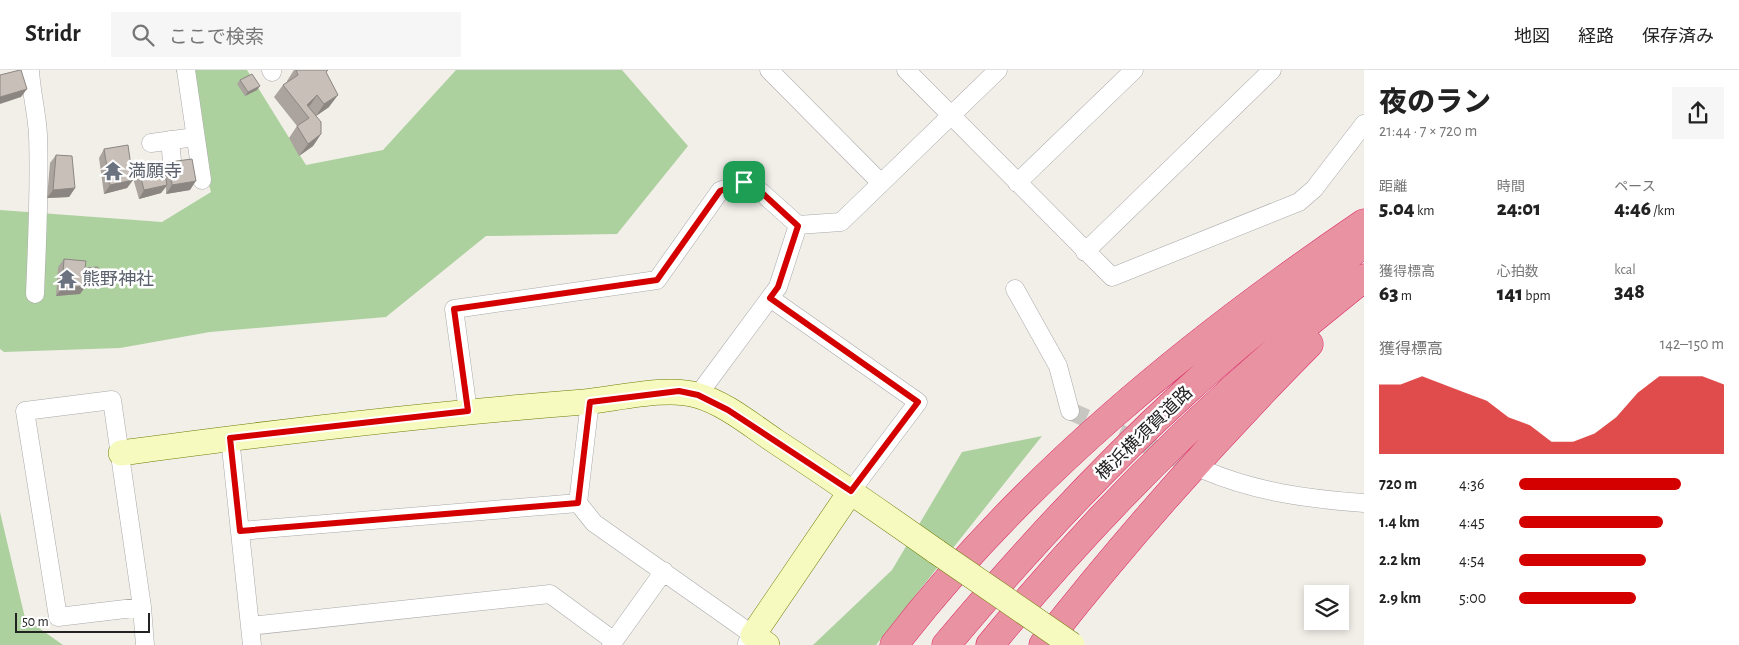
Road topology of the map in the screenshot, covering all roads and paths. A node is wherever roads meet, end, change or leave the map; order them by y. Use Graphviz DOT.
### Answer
graph roads {
  1 [pos="30,70"];
  2 [pos="186,70"];
  3 [pos="769,70"];
  4 [pos="906,70"];
  5 [pos="998,70"];
  6 [pos="1134,70"];
  7 [pos="1272,70"];
  8 [pos="951,116"];
  9 [pos="1364,124"];
  10 [pos="196,137"];
  11 [pos="170,140"];
  12 [pos="151,143"];
  13 [pos="172,161"];
  14 [pos="202,180"];
  15 [pos="1017,183"];
  16 [pos="881,184"];
  17 [pos="1364,223"];
  18 [pos="798,226"];
  19 [pos="1364,243"];
  20 [pos="1086,252"];
  21 [pos="1364,278"];
  22 [pos="1015,290"];
  23 [pos="35,294"];
  24 [pos="1364,294"];
  25 [pos="770,298"];
  26 [pos="698,395"];
  27 [pos="590,402"];
  28 [pos="468,411"];
  29 [pos="1070,411"];
  30 [pos="230,438"];
  31 [pos="121,453"];
  32 [pos="1204,470"];
  33 [pos="851,491"];
  34 [pos="578,503"];
  35 [pos="1364,503"];
  36 [pos="240,531"];
  37 [pos="664,571"];
  38 [pos="142,607"];
  39 [pos="250,626"];
  40 [pos="755,642"];
  41 [pos="613,643"];
  42 [pos="145,645"];
  43 [pos="252,645"];
  44 [pos="894,645"];
  45 [pos="946,645"];
  46 [pos="990,645"];
  47 [pos="1043,645"];
  48 [pos="1072,645"];
  1 -- 23 [label="street"];
  2 -- 10 [label="street"];
  3 -- 16 [label="street"];
  4 -- 8 [label="street"];
  5 -- 8 [label="street"];
  6 -- 15 [label="street"];
  7 -- 20 [label="street"];
  8 -- 15 [label="street"];
  8 -- 16 [label="street"];
  9 -- 20 [label="street"];
  10 -- 11 [label="street"];
  10 -- 14 [label="street"];
  11 -- 12 [label="street"];
  11 -- 13 [label="street"];
  15 -- 20 [label="street"];
  16 -- 18 [label="street"];
  17 -- 44 [label="highway"];
  18 -- 25 [label="street"];
  18 -- 28 [label="street"];
  19 -- 45 [label="highway, 横浜横須賀道路"];
  21 -- 46 [label="highway, 横浜横須賀道路"];
  22 -- 29 [label="street"];
  24 -- 47 [label="highway"];
  25 -- 26 [label="street"];
  25 -- 33 [label="street"];
  26 -- 27 [label="street"];
  26 -- 33 [label="street"];
  27 -- 28 [label="street"];
  27 -- 34 [label="street"];
  28 -- 30 [label="street"];
  30 -- 31 [label="street"];
  30 -- 36 [label="street"];
  31 -- 38 [label="street"];
  31 -- 38 [label="street"];
  32 -- 35 [label="street"];
  33 -- 40 [label="street"];
  33 -- 48 [label="street, bridge"];
  34 -- 36 [label="street"];
  34 -- 37 [label="street"];
  36 -- 39 [label="street"];
  37 -- 40 [label="street"];
  37 -- 41 [label="street"];
  38 -- 42 [label="street"];
  39 -- 41 [label="street"];
  39 -- 43 [label="street"];
}
